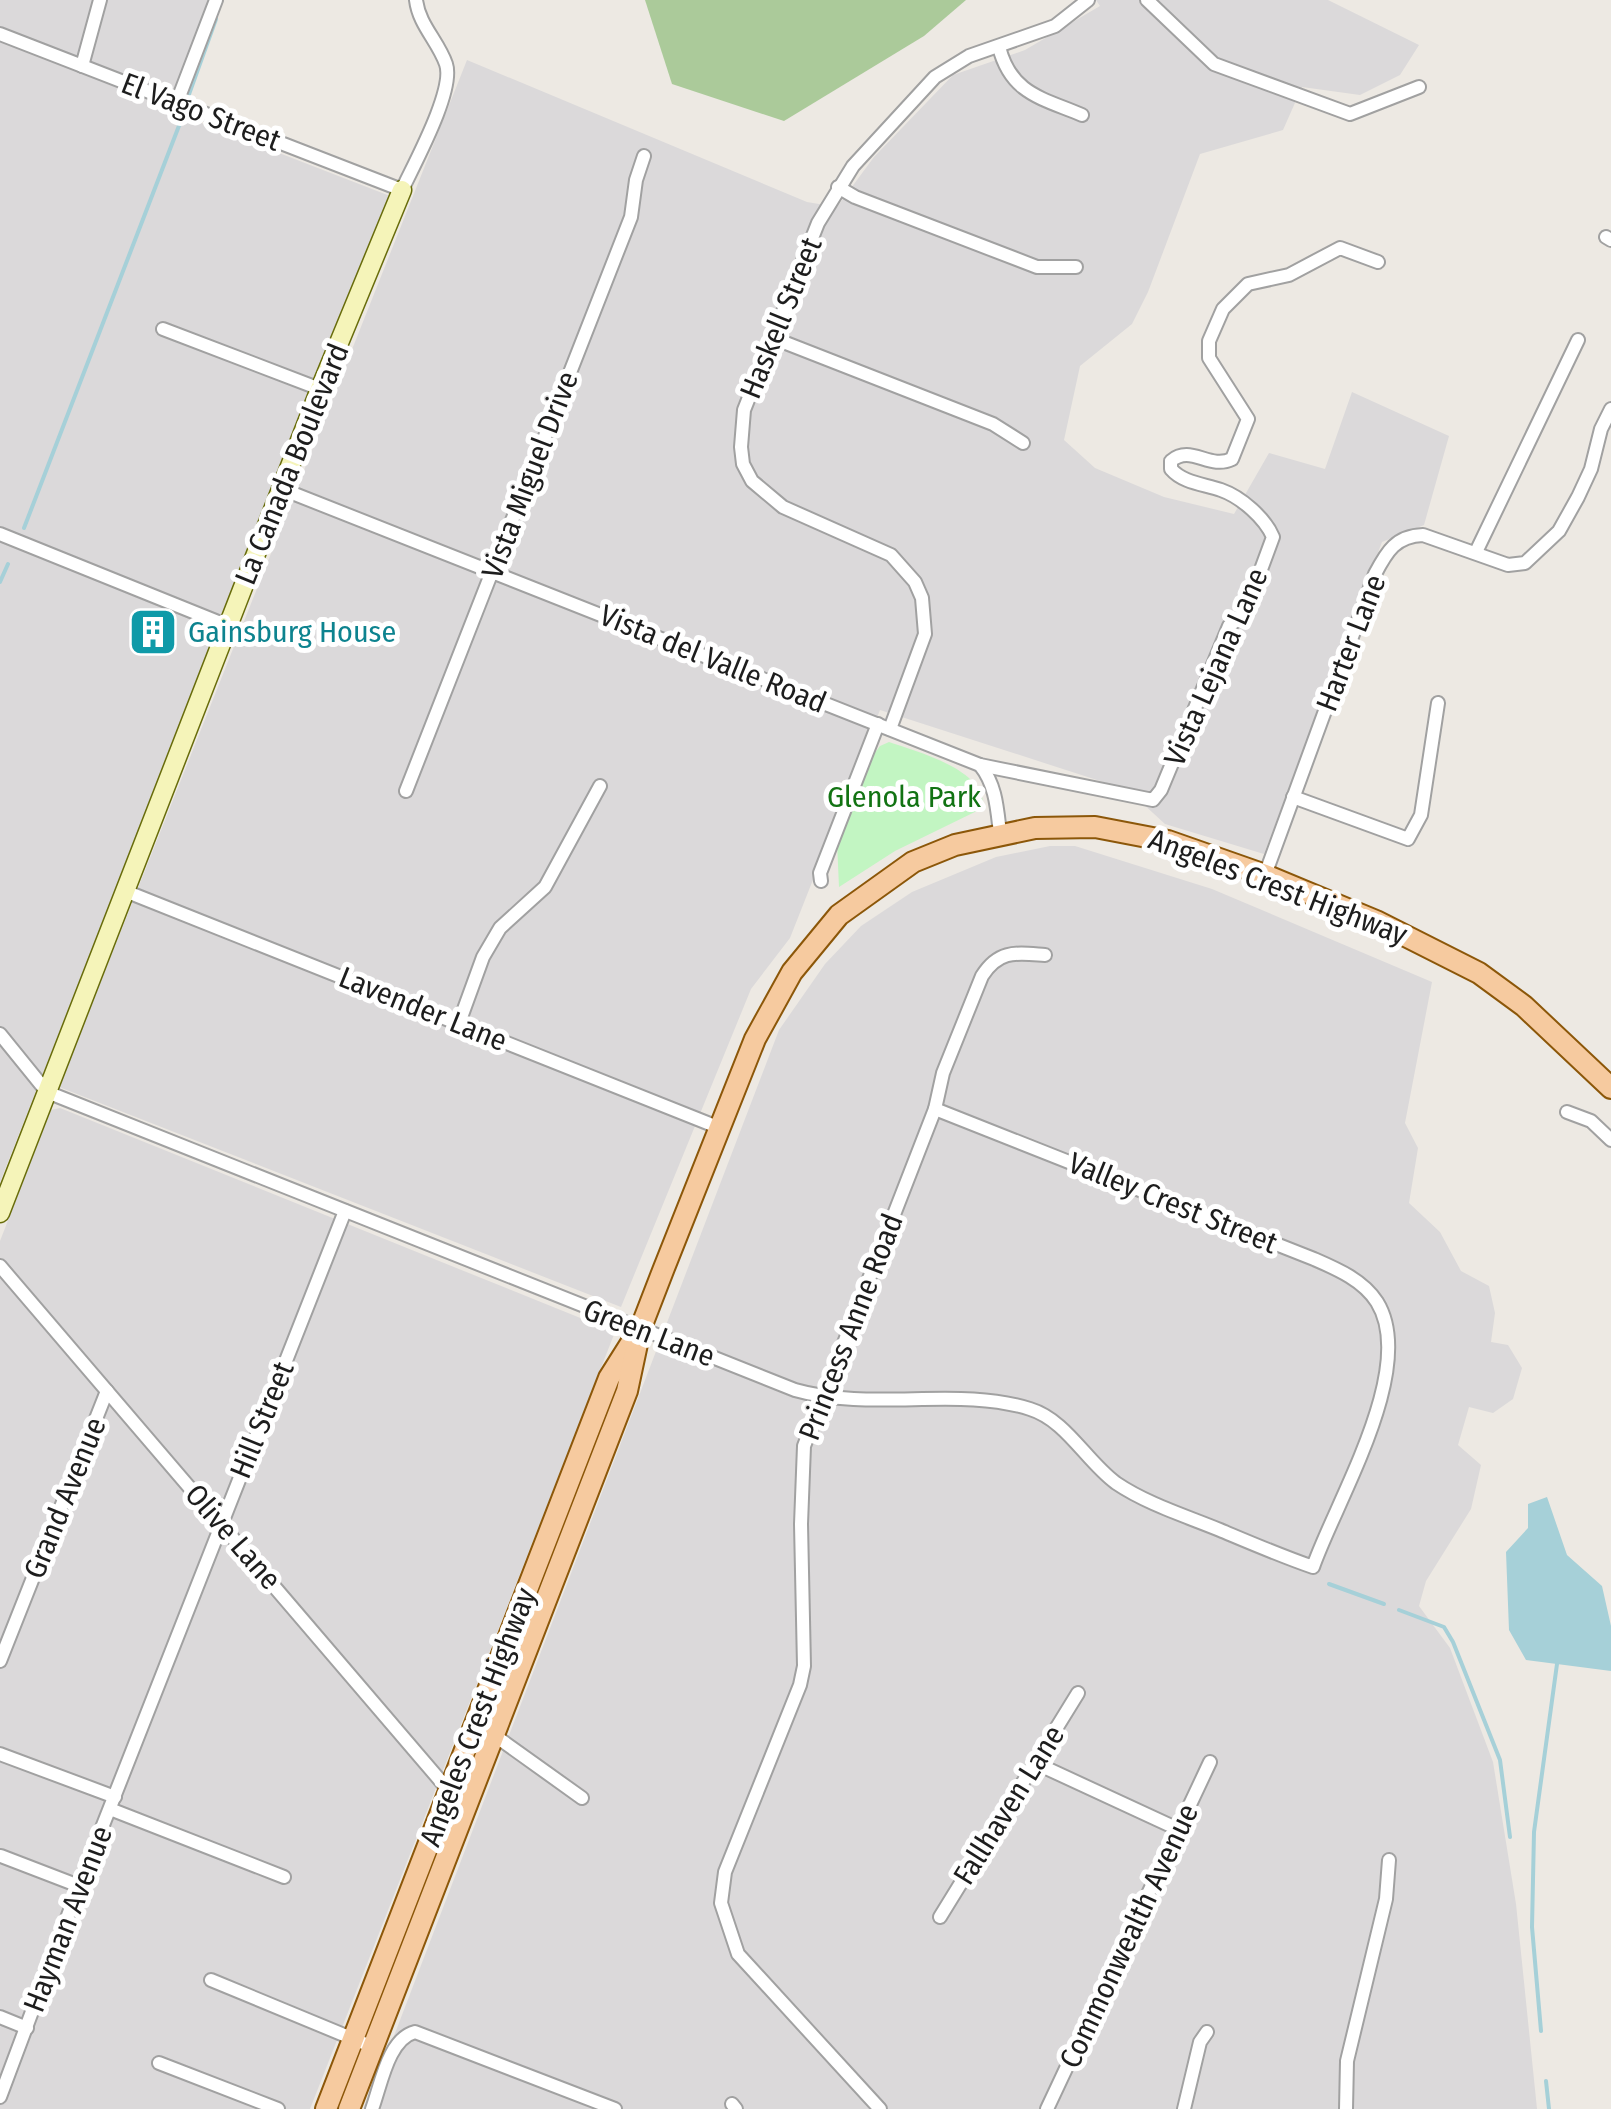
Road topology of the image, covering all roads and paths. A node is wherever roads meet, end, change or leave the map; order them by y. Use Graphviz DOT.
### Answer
graph roads {
  1 [pos="100,0"];
  2 [pos="216,0"];
  3 [pos="416,0"];
  4 [pos="1088,0"];
  5 [pos="1148,0"];
  6 [pos="0,34"];
  7 [pos="999,47"];
  8 [pos="82,66"];
  9 [pos="1419,87"];
  10 [pos="178,102"];
  11 [pos="1082,115"];
  12 [pos="644,156"];
  13 [pos="838,187"];
  14 [pos="402,190"];
  15 [pos="1378,262"];
  16 [pos="1076,267"];
  17 [pos="163,329"];
  18 [pos="773,338"];
  19 [pos="1578,340"];
  20 [pos="320,389"];
  21 [pos="1611,408"];
  22 [pos="1024,442"];
  23 [pos="282,489"];
  24 [pos="0,534"];
  25 [pos="1476,552"];
  26 [pos="493,572"];
  27 [pos="228,626"];
  28 [pos="1438,703"];
  29 [pos="884,726"];
  30 [pos="980,765"];
  31 [pos="600,786"];
  32 [pos="406,791"];
  33 [pos="1294,797"];
  34 [pos="1153,800"];
  35 [pos="1000,832"];
  36 [pos="1265,876"];
  37 [pos="821,882"];
  38 [pos="125,890"];
  39 [pos="1045,955"];
  40 [pos="459,1023"];
  41 [pos="0,1034"];
  42 [pos="1611,1088"];
  43 [pos="47,1092"];
  44 [pos="935,1108"];
  45 [pos="1567,1112"];
  46 [pos="720,1128"];
  47 [pos="1611,1140"];
  48 [pos="0,1212"];
  49 [pos="345,1212"];
  50 [pos="0,1266"];
  51 [pos="640,1330"];
  52 [pos="107,1391"];
  53 [pos="821,1397"];
  54 [pos="220,1523"];
  55 [pos="1312,1567"];
  56 [pos="0,1660"];
  57 [pos="1078,1693"];
  58 [pos="494,1736"];
  59 [pos="0,1754"];
  60 [pos="1033,1762"];
  61 [pos="1210,1762"];
  62 [pos="450,1791"];
  63 [pos="582,1798"];
  64 [pos="112,1804"];
  65 [pos="465,1809"];
  66 [pos="1180,1830"];
  67 [pos="1,1856"];
  68 [pos="1389,1860"];
  69 [pos="284,1878"];
  70 [pos="79,1886"];
  71 [pos="940,1917"];
  72 [pos="211,1980"];
  73 [pos="0,2018"];
  74 [pos="27,2028"];
  75 [pos="1206,2032"];
  76 [pos="363,2044"];
  77 [pos="160,2063"];
  78 [pos="0,2097"];
  79 [pos="278,2109"];
  80 [pos="326,2109"];
  81 [pos="348,2109"];
  82 [pos="372,2109"];
  83 [pos="615,2109"];
  84 [pos="880,2109"];
  85 [pos="1047,2109"];
  86 [pos="1184,2109"];
  87 [pos="1346,2109"];
  1 -- 8 [label="street"];
  2 -- 10 [label="street"];
  3 -- 14 [label="street, La Canada Boulevard"];
  4 -- 7 [label="street, Haskell Street"];
  5 -- 9 [label="street"];
  6 -- 8 [label="street, El Vago Street"];
  7 -- 11 [label="street"];
  7 -- 13 [label="street, Haskell Street"];
  8 -- 10 [label="street, El Vago Street"];
  10 -- 14 [label="street, El Vago Street"];
  12 -- 26 [label="street, Vista Miguel Drive"];
  13 -- 16 [label="street"];
  13 -- 18 [label="street, Haskell Street"];
  14 -- 20 [label="street, La Canada Boulevard"];
  15 -- 34 [label="street, Vista Lejana Lane"];
  17 -- 20 [label="street"];
  18 -- 22 [label="street"];
  18 -- 29 [label="street, Haskell Street"];
  19 -- 25 [label="street"];
  20 -- 23 [label="street, La Canada Boulevard"];
  21 -- 25 [label="street, Harter Lane"];
  23 -- 26 [label="street, Vista del Valle Road"];
  23 -- 27 [label="street, La Canada Boulevard"];
  24 -- 27 [label="street"];
  25 -- 33 [label="street, Harter Lane"];
  26 -- 29 [label="street, Vista del Valle Road"];
  26 -- 32 [label="street, Vista Miguel Drive"];
  27 -- 38 [label="street, La Canada Boulevard"];
  28 -- 33 [label="street"];
  29 -- 30 [label="street, Vista del Valle Road"];
  29 -- 37 [label="street, Haskell Street"];
  30 -- 34 [label="street, Vista del Valle Road"];
  30 -- 35 [label="street"];
  31 -- 40 [label="street"];
  33 -- 36 [label="street, Harter Lane"];
  35 -- 36 [label="main road, Angeles Crest Highway"];
  35 -- 46 [label="main road, Angeles Crest Highway"];
  36 -- 42 [label="main road, Angeles Crest Highway"];
  38 -- 40 [label="street, Lavender Lane"];
  38 -- 43 [label="street, La Canada Boulevard"];
  39 -- 44 [label="street, Princess Anne Road"];
  40 -- 46 [label="street, Lavender Lane"];
  41 -- 43 [label="street, Green Lane"];
  43 -- 48 [label="street, La Canada Boulevard"];
  43 -- 49 [label="street, Green Lane"];
  44 -- 53 [label="street, Princess Anne Road"];
  44 -- 55 [label="street, Valley Crest Street"];
  45 -- 47 [label="street"];
  46 -- 51 [label="main road, Angeles Crest Highway"];
  49 -- 51 [label="street, Green Lane"];
  49 -- 54 [label="street, Hill Street"];
  50 -- 52 [label="street, Olive Lane"];
  51 -- 53 [label="street, Green Lane"];
  51 -- 58 [label="main road, Angeles Crest Highway"];
  51 -- 62 [label="main road, Angeles Crest Highway"];
  52 -- 54 [label="street, Olive Lane"];
  52 -- 56 [label="street, Grand Avenue"];
  53 -- 55 [label="street, Green Lane"];
  53 -- 84 [label="street, Princess Anne Road"];
  54 -- 62 [label="street, Olive Lane"];
  54 -- 64 [label="street, Hill Street"];
  57 -- 60 [label="street, Fallhaven Lane"];
  58 -- 63 [label="street"];
  58 -- 65 [label="main road, Angeles Crest Highway"];
  59 -- 64 [label="street"];
  60 -- 66 [label="street"];
  60 -- 71 [label="street, Fallhaven Lane"];
  61 -- 66 [label="street, Commonwealth Avenue"];
  62 -- 65 [label="street, Olive Lane"];
  62 -- 76 [label="main road, Angeles Crest Highway"];
  64 -- 69 [label="street"];
  64 -- 70 [label="street, Hayman Avenue"];
  65 -- 76 [label="main road, Angeles Crest Highway"];
  66 -- 85 [label="street, Commonwealth Avenue"];
  67 -- 70 [label="street"];
  68 -- 87 [label="street"];
  70 -- 74 [label="street, Hayman Avenue"];
  72 -- 76 [label="street"];
  73 -- 74 [label="street"];
  74 -- 78 [label="street, Hayman Avenue"];
  75 -- 86 [label="street"];
  76 -- 80 [label="main road, Angeles Crest Highway"];
  76 -- 81 [label="main road, Angeles Crest Highway"];
  77 -- 79 [label="street"];
  82 -- 83 [label="street"];
}
